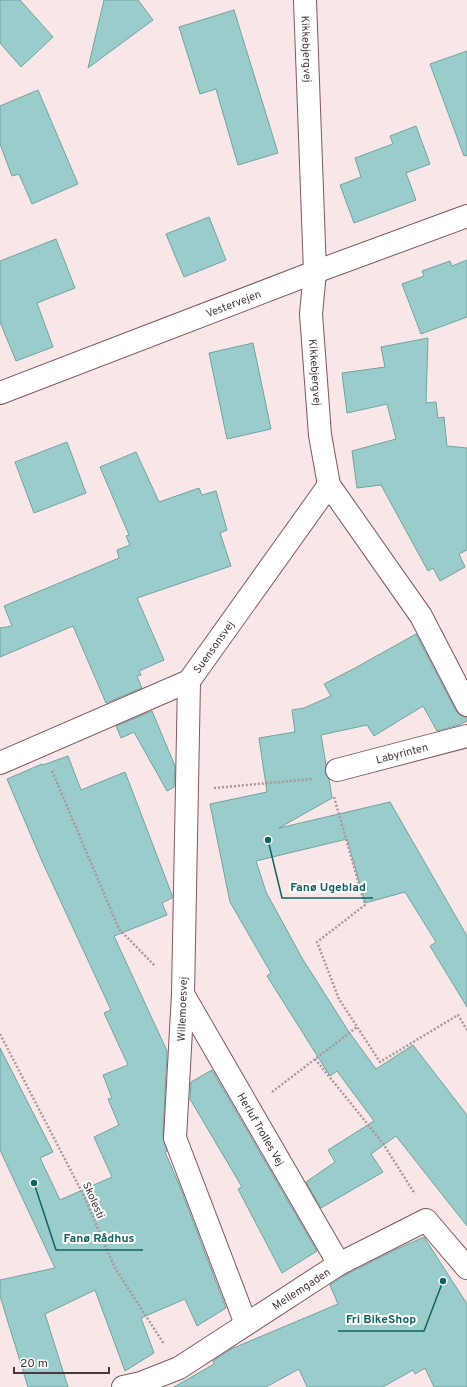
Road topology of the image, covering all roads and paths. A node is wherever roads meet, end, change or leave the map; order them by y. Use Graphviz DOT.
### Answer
graph roads {
  1 [pos="305,0"];
  2 [pos="467,216"];
  3 [pos="315,272"];
  4 [pos="0,393"];
  5 [pos="329,485"];
  6 [pos="189,680"];
  7 [pos="467,705"];
  8 [pos="467,736"];
  9 [pos="40,745"];
  10 [pos="0,763"];
  11 [pos="333,774"];
  12 [pos="187,791"];
  13 [pos="183,994"];
  14 [pos="357,1027"];
  15 [pos="467,1030"];
  16 [pos="0,1034"];
  17 [pos="315,1059"];
  18 [pos="250,1109"];
  19 [pos="426,1220"];
  20 [pos="339,1264"];
  21 [pos="467,1268"];
  22 [pos="246,1324"];
  23 [pos="179,1368"];
  24 [pos="135,1386"];
  1 -- 3 [label="street, Kikkebjergvej"];
  2 -- 3 [label="street, Vestervejen"];
  3 -- 4 [label="street, Vestervejen"];
  3 -- 5 [label="street, Kikkebjergvej"];
  5 -- 6 [label="street, Suensonsvej"];
  5 -- 7 [label="street, Kikkebjergvej"];
  6 -- 9 [label="street, Suensonsvej"];
  6 -- 12 [label="street, Willemoesvej"];
  8 -- 11 [label="street, Labyrinten"];
  9 -- 10 [label="street, Suensonsvej"];
  9 -- 13 [label="path"];
  11 -- 12 [label="path"];
  11 -- 14 [label="path"];
  12 -- 13 [label="street, Willemoesvej"];
  13 -- 18 [label="street, Herluf Trolles Vej"];
  13 -- 22 [label="street, Willemoesvej"];
  14 -- 15 [label="path"];
  14 -- 17 [label="path"];
  16 -- 23 [label="path, Skolesti"];
  17 -- 18 [label="path"];
  17 -- 19 [label="path"];
  18 -- 20 [label="street, Herluf Trolles Vej"];
  19 -- 20 [label="street, Mellemgaden"];
  19 -- 21 [label="street"];
  20 -- 22 [label="street, Mellemgaden"];
  22 -- 23 [label="street, Mellemgaden"];
  23 -- 24 [label="street, Mellemgaden"];
}
